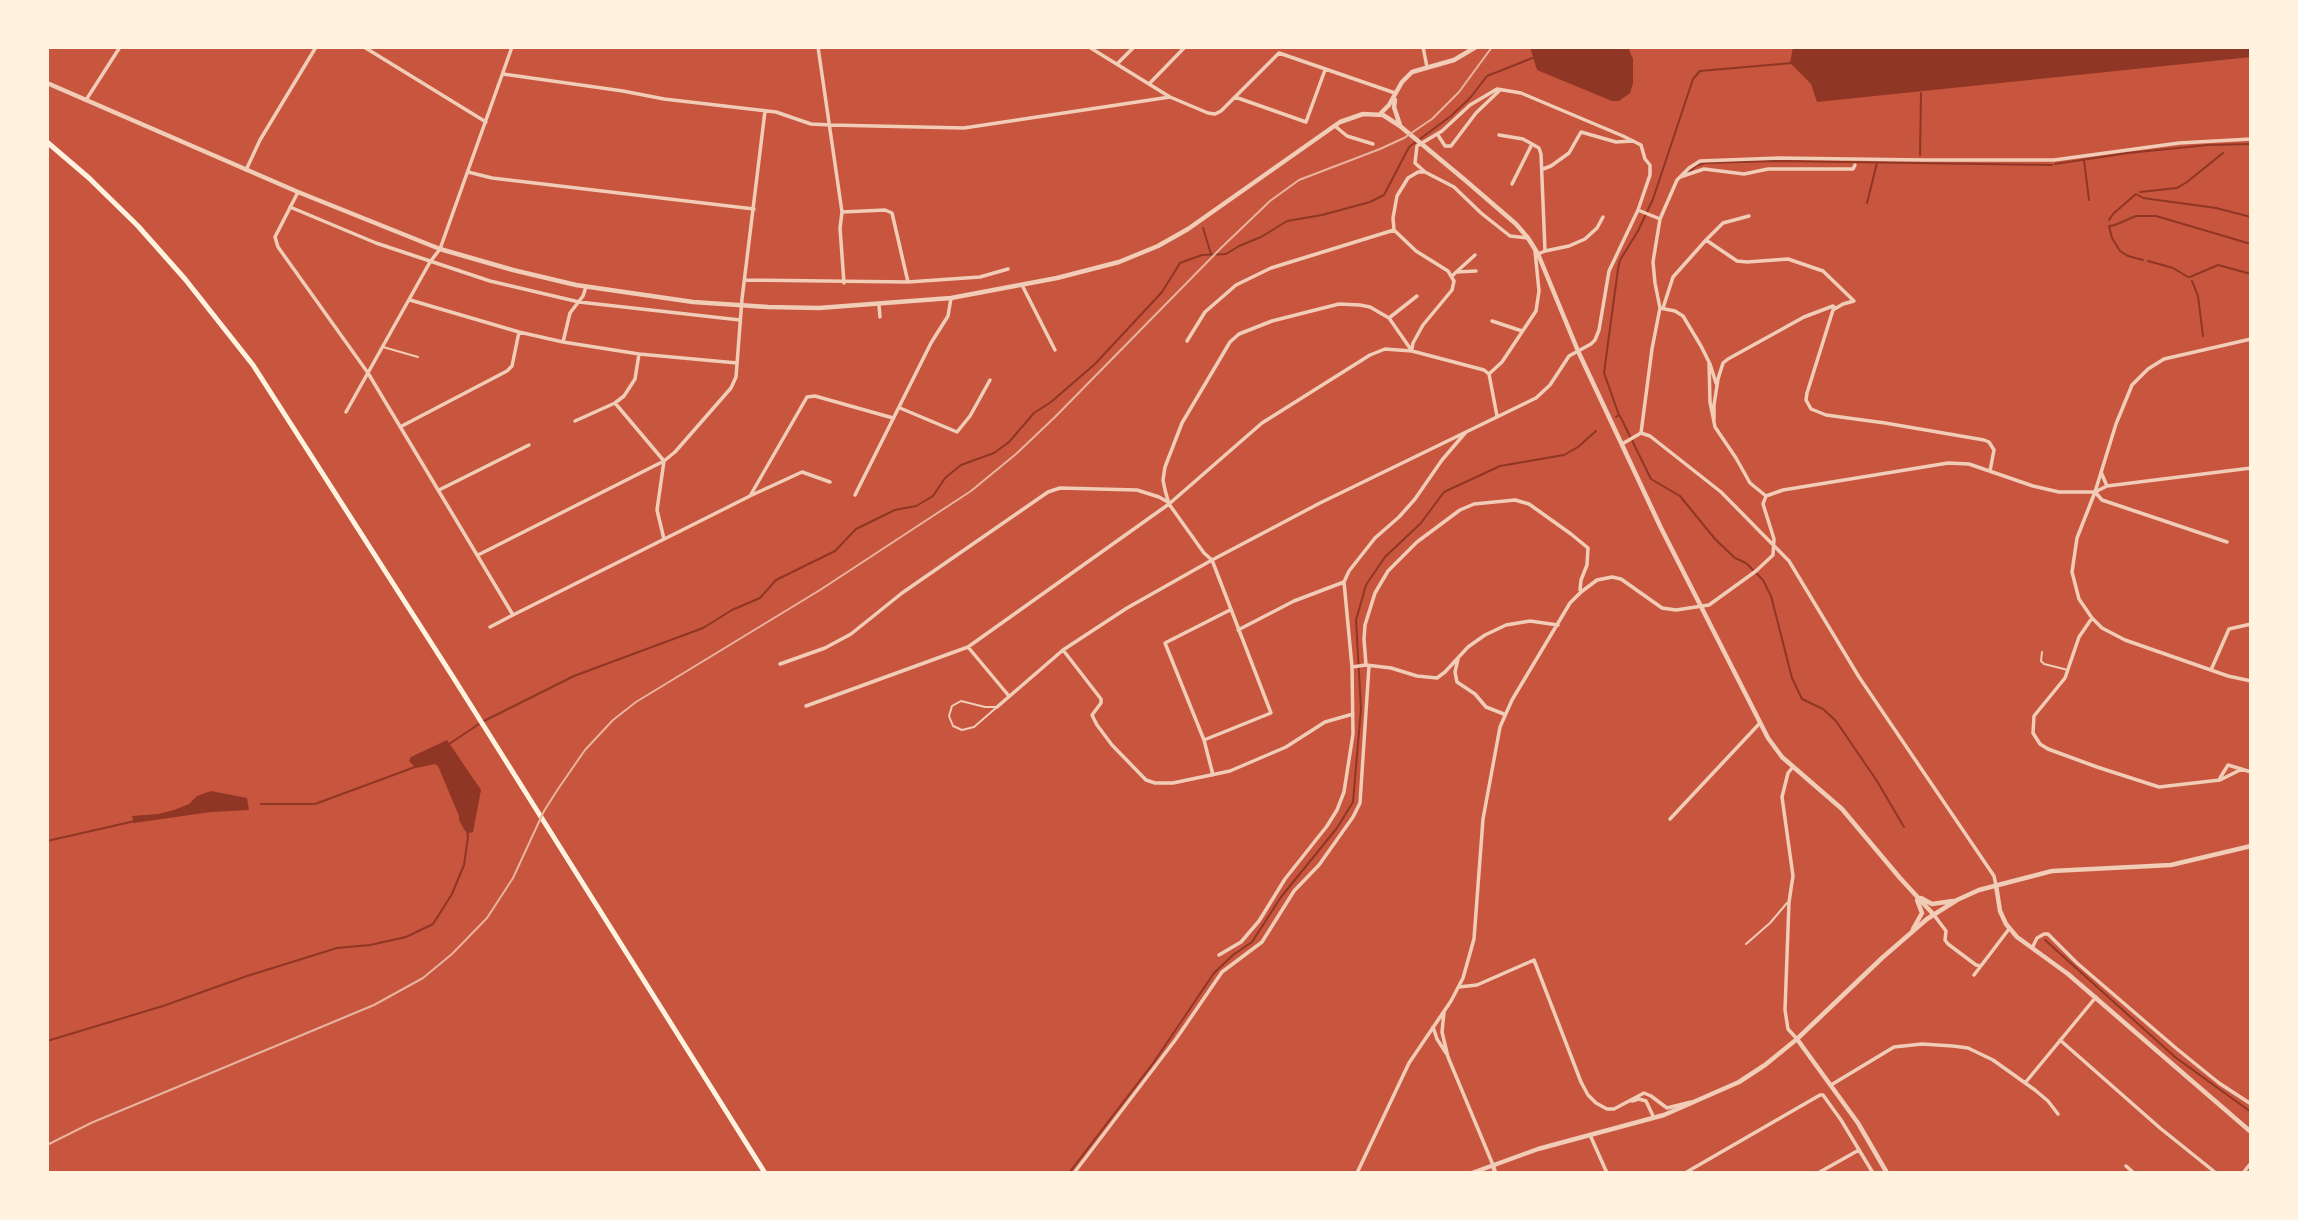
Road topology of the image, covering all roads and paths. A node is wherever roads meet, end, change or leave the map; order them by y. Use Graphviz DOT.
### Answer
graph roads {
  1 [pos="120,47"];
  2 [pos="316,47"];
  3 [pos="364,47"];
  4 [pos="512,47"];
  5 [pos="818,47"];
  6 [pos="1089,47"];
  7 [pos="1134,47"];
  8 [pos="1185,47"];
  9 [pos="1423,47"];
  10 [pos="1476,47"];
  11 [pos="1116,64"];
  12 [pos="1427,66"];
  13 [pos="1325,69"];
  14 [pos="502,74"];
  15 [pos="47,83"];
  16 [pos="1149,84"];
  17 [pos="1502,88"];
  18 [pos="1396,94"];
  19 [pos="1170,97"];
  20 [pos="1235,97"];
  21 [pos="86,100"];
  22 [pos="1392,106"];
  23 [pos="765,111"];
  24 [pos="1380,114"];
  25 [pos="1388,117"];
  26 [pos="486,122"];
  27 [pos="830,125"];
  28 [pos="1335,126"];
  29 [pos="1402,127"];
  30 [pos="1438,134"];
  31 [pos="1499,135"];
  32 [pos="2251,139"];
  33 [pos="1634,141"];
  34 [pos="47,142"];
  35 [pos="1373,144"];
  36 [pos="1532,144"];
  37 [pos="1856,161"];
  38 [pos="1543,169"];
  39 [pos="246,170"];
  40 [pos="468,172"];
  41 [pos="1425,172"];
  42 [pos="1678,179"];
  43 [pos="1512,184"];
  44 [pos="298,192"];
  45 [pos="290,207"];
  46 [pos="754,209"];
  47 [pos="1640,211"];
  48 [pos="842,212"];
  49 [pos="1749,216"];
  50 [pos="1603,217"];
  51 [pos="1660,219"];
  52 [pos="1394,230"];
  53 [pos="1528,238"];
  54 [pos="1706,240"];
  55 [pos="440,248"];
  56 [pos="1536,251"];
  57 [pos="1545,251"];
  58 [pos="1475,255"];
  59 [pos="430,262"];
  60 [pos="1008,269"];
  61 [pos="1476,271"];
  62 [pos="1454,274"];
  63 [pos="745,280"];
  64 [pos="908,282"];
  65 [pos="844,283"];
  66 [pos="1022,285"];
  67 [pos="587,286"];
  68 [pos="1417,296"];
  69 [pos="951,299"];
  70 [pos="409,300"];
  71 [pos="579,302"];
  72 [pos="879,305"];
  73 [pos="741,306"];
  74 [pos="1662,308"];
  75 [pos="1833,309"];
  76 [pos="880,317"];
  77 [pos="1389,318"];
  78 [pos="740,320"];
  79 [pos="1492,321"];
  80 [pos="1522,331"];
  81 [pos="519,332"];
  82 [pos="2251,339"];
  83 [pos="1187,341"];
  84 [pos="563,342"];
  85 [pos="382,346"];
  86 [pos="1055,350"];
  87 [pos="1412,351"];
  88 [pos="1578,351"];
  89 [pos="639,354"];
  90 [pos="418,357"];
  91 [pos="1709,362"];
  92 [pos="737,363"];
  93 [pos="368,373"];
  94 [pos="1489,374"];
  95 [pos="990,380"];
  96 [pos="1717,384"];
  97 [pos="615,403"];
  98 [pos="900,408"];
  99 [pos="346,412"];
  100 [pos="1497,416"];
  101 [pos="893,418"];
  102 [pos="575,421"];
  103 [pos="400,427"];
  104 [pos="1715,427"];
  105 [pos="1468,430"];
  106 [pos="1641,433"];
  107 [pos="1624,442"];
  108 [pos="529,445"];
  109 [pos="664,461"];
  110 [pos="2251,468"];
  111 [pos="1990,471"];
  112 [pos="2101,471"];
  113 [pos="830,482"];
  114 [pos="2107,486"];
  115 [pos="439,490"];
  116 [pos="2095,492"];
  117 [pos="855,495"];
  118 [pos="750,496"];
  119 [pos="1766,496"];
  120 [pos="1169,504"];
  121 [pos="664,539"];
  122 [pos="2227,542"];
  123 [pos="1775,546"];
  124 [pos="478,555"];
  125 [pos="1212,560"];
  126 [pos="1344,582"];
  127 [pos="1581,592"];
  128 [pos="1701,606"];
  129 [pos="1230,610"];
  130 [pos="513,615"];
  131 [pos="2092,618"];
  132 [pos="2251,624"];
  133 [pos="1558,625"];
  134 [pos="490,627"];
  135 [pos="1238,630"];
  136 [pos="968,647"];
  137 [pos="1063,650"];
  138 [pos="2042,652"];
  139 [pos="1459,656"];
  140 [pos="780,664"];
  141 [pos="1368,665"];
  142 [pos="1352,667"];
  143 [pos="2068,670"];
  144 [pos="2211,670"];
  145 [pos="2251,681"];
  146 [pos="1009,696"];
  147 [pos="806,706"];
  148 [pos="997,707"];
  149 [pos="1353,714"];
  150 [pos="1504,714"];
  151 [pos="1760,723"];
  152 [pos="1204,740"];
  153 [pos="1793,767"];
  154 [pos="2242,769"];
  155 [pos="2251,772"];
  156 [pos="1213,775"];
  157 [pos="2220,780"];
  158 [pos="1670,819"];
  159 [pos="2251,846"];
  160 [pos="1996,884"];
  161 [pos="1986,888"];
  162 [pos="1913,893"];
  163 [pos="1997,898"];
  164 [pos="1957,900"];
  165 [pos="1789,902"];
  166 [pos="1934,915"];
  167 [pos="2009,929"];
  168 [pos="1909,935"];
  169 [pos="1746,944"];
  170 [pos="2032,948"];
  171 [pos="1219,955"];
  172 [pos="1981,966"];
  173 [pos="1974,975"];
  174 [pos="1459,987"];
  175 [pos="2096,997"];
  176 [pos="1445,1009"];
  177 [pos="1433,1027"];
  178 [pos="1797,1040"];
  179 [pos="2060,1040"];
  180 [pos="1448,1057"];
  181 [pos="2025,1083"];
  182 [pos="1831,1085"];
  183 [pos="1657,1101"];
  184 [pos="1627,1103"];
  185 [pos="1695,1103"];
  186 [pos="2251,1104"];
  187 [pos="1650,1107"];
  188 [pos="2058,1114"];
  189 [pos="1664,1115"];
  190 [pos="1654,1118"];
  191 [pos="1642,1122"];
  192 [pos="2251,1132"];
  193 [pos="1590,1135"];
  194 [pos="1860,1149"];
  195 [pos="2251,1163"];
  196 [pos="1493,1165"];
  197 [pos="2126,1166"];
  198 [pos="765,1173"];
  199 [pos="1073,1173"];
  200 [pos="1357,1173"];
  201 [pos="1472,1173"];
  202 [pos="1495,1173"];
  203 [pos="1607,1173"];
  204 [pos="1685,1173"];
  205 [pos="1818,1173"];
  206 [pos="1873,1173"];
  207 [pos="1886,1173"];
  208 [pos="2134,1173"];
  209 [pos="2216,1173"];
  210 [pos="2243,1173"];
  1 -- 21 [label="street"];
  2 -- 39 [label="street"];
  3 -- 26 [label="street"];
  4 -- 14 [label="street"];
  5 -- 27 [label="street"];
  6 -- 11 [label="street"];
  7 -- 11 [label="street"];
  8 -- 16 [label="street"];
  9 -- 12 [label="street"];
  10 -- 12 [label="street"];
  11 -- 16 [label="street"];
  12 -- 18 [label="street"];
  13 -- 18 [label="street"];
  13 -- 20 [label="street"];
  13 -- 20 [label="street"];
  14 -- 23 [label="street"];
  14 -- 26 [label="street"];
  15 -- 21 [label="street"];
  16 -- 19 [label="street"];
  17 -- 30 [label="street"];
  17 -- 30 [label="street"];
  17 -- 33 [label="street"];
  18 -- 22 [label="street"];
  19 -- 20 [label="street"];
  19 -- 27 [label="street"];
  21 -- 39 [label="street"];
  22 -- 24 [label="street"];
  22 -- 25 [label="street"];
  22 -- 29 [label="street"];
  23 -- 27 [label="street"];
  23 -- 46 [label="street"];
  24 -- 25 [label="street"];
  24 -- 28 [label="street"];
  25 -- 29 [label="street"];
  26 -- 40 [label="street"];
  27 -- 48 [label="street"];
  28 -- 35 [label="street"];
  28 -- 66 [label="street"];
  29 -- 53 [label="street"];
  30 -- 41 [label="street"];
  31 -- 36 [label="street"];
  32 -- 37 [label="street"];
  33 -- 38 [label="street"];
  33 -- 47 [label="street"];
  34 -- 198 [label="main road"];
  36 -- 38 [label="street"];
  36 -- 43 [label="street"];
  37 -- 42 [label="street"];
  37 -- 42 [label="street"];
  38 -- 57 [label="street"];
  39 -- 44 [label="street"];
  40 -- 46 [label="street"];
  40 -- 55 [label="street"];
  41 -- 52 [label="street"];
  41 -- 53 [label="street"];
  42 -- 51 [label="street"];
  44 -- 45 [label="street"];
  44 -- 55 [label="street"];
  45 -- 59 [label="street"];
  45 -- 93 [label="street"];
  46 -- 63 [label="street"];
  47 -- 51 [label="street"];
  47 -- 88 [label="street"];
  48 -- 64 [label="street"];
  48 -- 65 [label="street"];
  49 -- 54 [label="street"];
  50 -- 57 [label="street"];
  51 -- 74 [label="street"];
  52 -- 62 [label="street"];
  52 -- 83 [label="street"];
  53 -- 56 [label="street"];
  54 -- 74 [label="street"];
  54 -- 75 [label="street"];
  55 -- 59 [label="street"];
  55 -- 67 [label="street"];
  56 -- 57 [label="street"];
  56 -- 80 [label="street"];
  56 -- 88 [label="street"];
  58 -- 62 [label="street"];
  59 -- 70 [label="street"];
  59 -- 71 [label="street"];
  60 -- 64 [label="street"];
  61 -- 62 [label="street"];
  62 -- 87 [label="street"];
  63 -- 65 [label="street"];
  63 -- 73 [label="street"];
  64 -- 65 [label="street"];
  66 -- 69 [label="street"];
  66 -- 86 [label="street"];
  67 -- 71 [label="street"];
  67 -- 73 [label="street"];
  68 -- 77 [label="street"];
  69 -- 72 [label="street"];
  69 -- 98 [label="street"];
  70 -- 81 [label="street"];
  70 -- 85 [label="street"];
  71 -- 78 [label="street"];
  71 -- 84 [label="street"];
  72 -- 73 [label="street"];
  72 -- 76 [label="street"];
  73 -- 78 [label="street"];
  74 -- 91 [label="street"];
  74 -- 106 [label="street"];
  75 -- 96 [label="street"];
  75 -- 111 [label="street"];
  77 -- 87 [label="street"];
  77 -- 120 [label="street"];
  78 -- 92 [label="street"];
  79 -- 80 [label="street"];
  80 -- 94 [label="street"];
  81 -- 84 [label="street"];
  81 -- 103 [label="street"];
  82 -- 112 [label="street"];
  84 -- 89 [label="street"];
  85 -- 90 [label="lane"];
  85 -- 93 [label="street"];
  87 -- 94 [label="street"];
  87 -- 120 [label="street"];
  88 -- 100 [label="street"];
  88 -- 107 [label="street"];
  89 -- 92 [label="street"];
  89 -- 97 [label="street"];
  91 -- 96 [label="street"];
  91 -- 104 [label="street"];
  92 -- 109 [label="street"];
  93 -- 99 [label="street"];
  93 -- 103 [label="street"];
  94 -- 100 [label="street"];
  95 -- 98 [label="street"];
  96 -- 104 [label="street"];
  97 -- 102 [label="street"];
  97 -- 109 [label="street"];
  98 -- 101 [label="street"];
  100 -- 105 [label="street"];
  101 -- 117 [label="street"];
  101 -- 118 [label="street"];
  103 -- 115 [label="street"];
  104 -- 119 [label="street"];
  105 -- 125 [label="street"];
  105 -- 126 [label="street"];
  106 -- 107 [label="street"];
  106 -- 123 [label="street"];
  107 -- 128 [label="street"];
  108 -- 115 [label="street"];
  109 -- 121 [label="street"];
  109 -- 124 [label="street"];
  110 -- 114 [label="street"];
  111 -- 116 [label="street"];
  111 -- 119 [label="street"];
  112 -- 114 [label="street"];
  112 -- 116 [label="street"];
  113 -- 118 [label="street"];
  114 -- 116 [label="street"];
  115 -- 124 [label="street"];
  116 -- 122 [label="street"];
  116 -- 131 [label="street"];
  118 -- 121 [label="street"];
  119 -- 123 [label="street"];
  120 -- 125 [label="street"];
  120 -- 136 [label="street"];
  120 -- 140 [label="street"];
  121 -- 130 [label="street"];
  123 -- 128 [label="street"];
  123 -- 160 [label="street"];
  124 -- 130 [label="street"];
  125 -- 129 [label="street"];
  125 -- 137 [label="street"];
  126 -- 135 [label="street"];
  126 -- 142 [label="street"];
  127 -- 128 [label="street"];
  127 -- 133 [label="street"];
  127 -- 141 [label="street"];
  128 -- 151 [label="street"];
  129 -- 135 [label="street"];
  129 -- 152 [label="street"];
  130 -- 134 [label="street"];
  131 -- 143 [label="street"];
  131 -- 144 [label="street"];
  132 -- 144 [label="street"];
  133 -- 139 [label="street"];
  133 -- 150 [label="street"];
  135 -- 152 [label="street"];
  136 -- 146 [label="street"];
  136 -- 147 [label="street"];
  137 -- 146 [label="street"];
  137 -- 156 [label="street"];
  138 -- 143 [label="lane"];
  139 -- 141 [label="street"];
  139 -- 150 [label="street"];
  141 -- 142 [label="street"];
  141 -- 199 [label="street"];
  142 -- 149 [label="street"];
  143 -- 157 [label="street"];
  144 -- 145 [label="street"];
  146 -- 148 [label="street"];
  148 -- 148 [label="lane"];
  149 -- 156 [label="street"];
  149 -- 171 [label="street"];
  150 -- 174 [label="street"];
  151 -- 153 [label="street"];
  151 -- 158 [label="street"];
  152 -- 156 [label="street"];
  153 -- 162 [label="street"];
  153 -- 165 [label="street"];
  154 -- 155 [label="street"];
  154 -- 157 [label="street"];
  154 -- 157 [label="street"];
  159 -- 160 [label="street"];
  160 -- 161 [label="street"];
  160 -- 163 [label="street"];
  161 -- 163 [label="street"];
  161 -- 164 [label="street"];
  162 -- 164 [label="street"];
  162 -- 166 [label="street"];
  162 -- 168 [label="street"];
  163 -- 167 [label="street"];
  164 -- 166 [label="street"];
  165 -- 169 [label="lane"];
  165 -- 178 [label="street"];
  166 -- 168 [label="street"];
  166 -- 172 [label="street"];
  167 -- 170 [label="street"];
  167 -- 172 [label="street"];
  168 -- 178 [label="street"];
  170 -- 175 [label="street"];
  170 -- 186 [label="street"];
  172 -- 173 [label="street"];
  174 -- 176 [label="street"];
  174 -- 184 [label="street"];
  175 -- 179 [label="street"];
  175 -- 192 [label="street"];
  176 -- 177 [label="street"];
  176 -- 180 [label="street"];
  177 -- 180 [label="street"];
  177 -- 200 [label="street"];
  178 -- 182 [label="street"];
  178 -- 185 [label="street"];
  179 -- 181 [label="street"];
  179 -- 209 [label="street"];
  180 -- 196 [label="street"];
  181 -- 182 [label="street"];
  181 -- 188 [label="street"];
  182 -- 207 [label="street"];
  183 -- 184 [label="street"];
  183 -- 185 [label="street"];
  183 -- 189 [label="street"];
  184 -- 187 [label="street"];
  185 -- 189 [label="street"];
  187 -- 190 [label="street"];
  187 -- 191 [label="street"];
  189 -- 190 [label="street"];
  190 -- 191 [label="street"];
  191 -- 193 [label="street"];
  193 -- 196 [label="street"];
  193 -- 203 [label="street"];
  194 -- 204 [label="street"];
  194 -- 205 [label="street"];
  194 -- 206 [label="street"];
  195 -- 210 [label="street"];
  196 -- 201 [label="street"];
  196 -- 202 [label="street"];
  197 -- 208 [label="street"];
}
